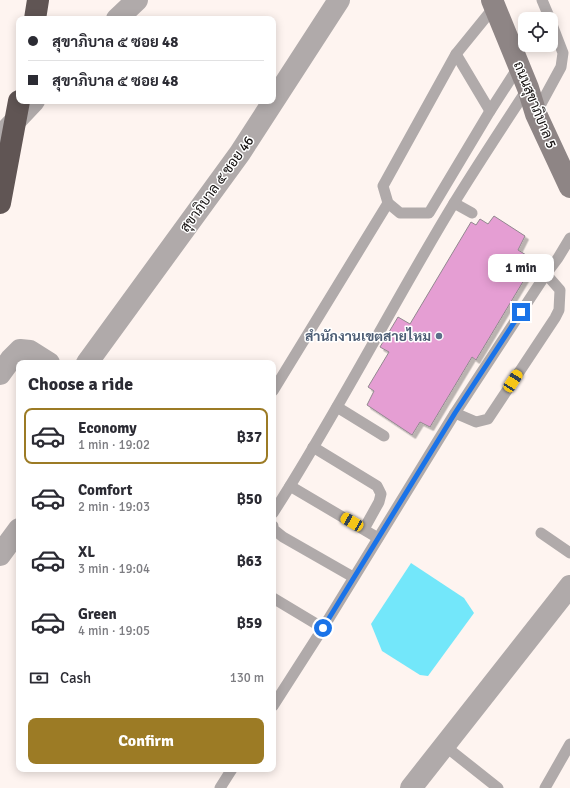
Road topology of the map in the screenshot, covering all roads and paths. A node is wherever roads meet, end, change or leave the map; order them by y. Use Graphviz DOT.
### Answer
graph roads {
  1 [pos="38,0"];
  2 [pos="137,0"];
  3 [pos="339,0"];
  4 [pos="542,0"];
  5 [pos="494,3"];
  6 [pos="547,12"];
  7 [pos="35,16"];
  8 [pos="120,16"];
  9 [pos="558,40"];
  10 [pos="456,54"];
  11 [pos="519,66"];
  12 [pos="528,88"];
  13 [pos="276,97"];
  14 [pos="18,104"];
  15 [pos="31,104"];
  16 [pos="272,104"];
  17 [pos="490,111"];
  18 [pos="536,114"];
  19 [pos="0,137"];
  20 [pos="570,187"];
  21 [pos="0,203"];
  22 [pos="388,203"];
  23 [pos="454,203"];
  24 [pos="472,213"];
  25 [pos="570,238"];
  26 [pos="546,274"];
  27 [pos="44,360"];
  28 [pos="89,360"];
  29 [pos="0,374"];
  30 [pos="276,386"];
  31 [pos="337,407"];
  32 [pos="455,413"];
  33 [pos="384,436"];
  34 [pos="313,447"];
  35 [pos="290,486"];
  36 [pos="276,508"];
  37 [pos="364,529"];
  38 [pos="276,531"];
  39 [pos="16,533"];
  40 [pos="541,533"];
  41 [pos="378,538"];
  42 [pos="570,553"];
  43 [pos="0,555"];
  44 [pos="354,577"];
  45 [pos="570,586"];
  46 [pos="276,600"];
  47 [pos="323,628"];
  48 [pos="276,701"];
  49 [pos="570,744"];
  50 [pos="445,746"];
  51 [pos="230,772"];
  52 [pos="220,788"];
  53 [pos="411,788"];
  54 [pos="498,788"];
  55 [pos="545,788"];
  1 -- 7 [label="highway"];
  2 -- 8 [label="street"];
  3 -- 13 [label="street, สุขาภิบาล ๕ ซอย 46"];
  4 -- 6 [label="lane"];
  5 -- 10 [label="lane"];
  5 -- 11 [label="main road, ถนนสุขาภิบาล 5"];
  9 -- 18 [label="lane"];
  10 -- 17 [label="lane"];
  10 -- 22 [label="lane"];
  11 -- 12 [label="main road, ถนนสุขาภิบาล 5"];
  11 -- 17 [label="lane"];
  12 -- 18 [label="main road, ถนนสุขาภิบาล 5"];
  12 -- 23 [label="lane"];
  14 -- 21 [label="highway, bridge"];
  15 -- 19 [label="street"];
  16 -- 28 [label="street, สุขาภิบาล ๕ ซอย 46"];
  17 -- 22 [label="lane"];
  18 -- 20 [label="main road, ถนนสุขาภิบาล 5"];
  22 -- 30 [label="lane"];
  23 -- 24 [label="lane"];
  23 -- 31 [label="lane"];
  25 -- 26 [label="lane"];
  26 -- 32 [label="lane"];
  26 -- 32 [label="lane"];
  27 -- 29 [label="street"];
  31 -- 33 [label="lane"];
  31 -- 34 [label="lane"];
  32 -- 41 [label="lane"];
  34 -- 35 [label="lane"];
  34 -- 37 [label="lane"];
  35 -- 36 [label="lane"];
  35 -- 37 [label="lane"];
  37 -- 41 [label="lane"];
  38 -- 44 [label="lane"];
  39 -- 43 [label="street"];
  40 -- 42 [label="lane"];
  41 -- 44 [label="lane"];
  44 -- 47 [label="lane"];
  45 -- 50 [label="street"];
  46 -- 47 [label="lane"];
  47 -- 48 [label="lane"];
  49 -- 55 [label="lane"];
  50 -- 53 [label="street"];
  50 -- 54 [label="lane"];
  51 -- 52 [label="lane"];
}
